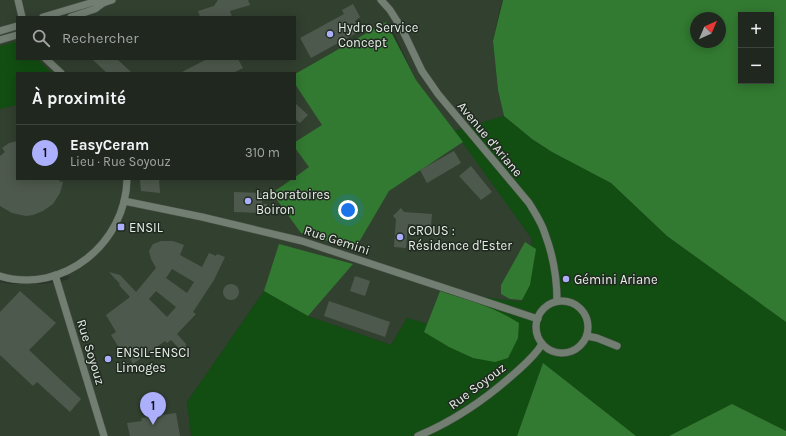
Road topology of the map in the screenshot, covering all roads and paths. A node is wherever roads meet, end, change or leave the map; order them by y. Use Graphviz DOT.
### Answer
graph roads {
  1 [pos="18,0"];
  2 [pos="112,0"];
  3 [pos="381,0"];
  4 [pos="103,3"];
  5 [pos="22,16"];
  6 [pos="46,16"];
  7 [pos="74,16"];
  8 [pos="16,26"];
  9 [pos="0,31"];
  10 [pos="16,35"];
  11 [pos="0,40"];
  12 [pos="47,60"];
  13 [pos="60,72"];
  14 [pos="127,180"];
  15 [pos="124,201"];
  16 [pos="56,275"];
  17 [pos="0,276"];
  18 [pos="558,302"];
  19 [pos="538,319"];
  20 [pos="587,336"];
  21 [pos="542,344"];
  22 [pos="616,346"];
  23 [pos="104,436"];
  24 [pos="418,436"];
  1 -- 5 [label="street"];
  2 -- 4 [label="street"];
  3 -- 18 [label="street, Avenue d'Ariane"];
  4 -- 6 [label="street"];
  4 -- 7 [label="street"];
  8 -- 9 [label="street"];
  10 -- 11 [label="street"];
  12 -- 13 [label="street"];
  14 -- 15 [label="street"];
  15 -- 16 [label="street"];
  15 -- 19 [label="street, Rue Gemini"];
  16 -- 17 [label="street"];
  16 -- 23 [label="street, Rue Soyouz"];
  18 -- 19 [label="street"];
  18 -- 20 [label="street"];
  19 -- 21 [label="street"];
  20 -- 21 [label="street"];
  20 -- 22 [label="street"];
  21 -- 24 [label="street, Rue Soyouz"];
}
